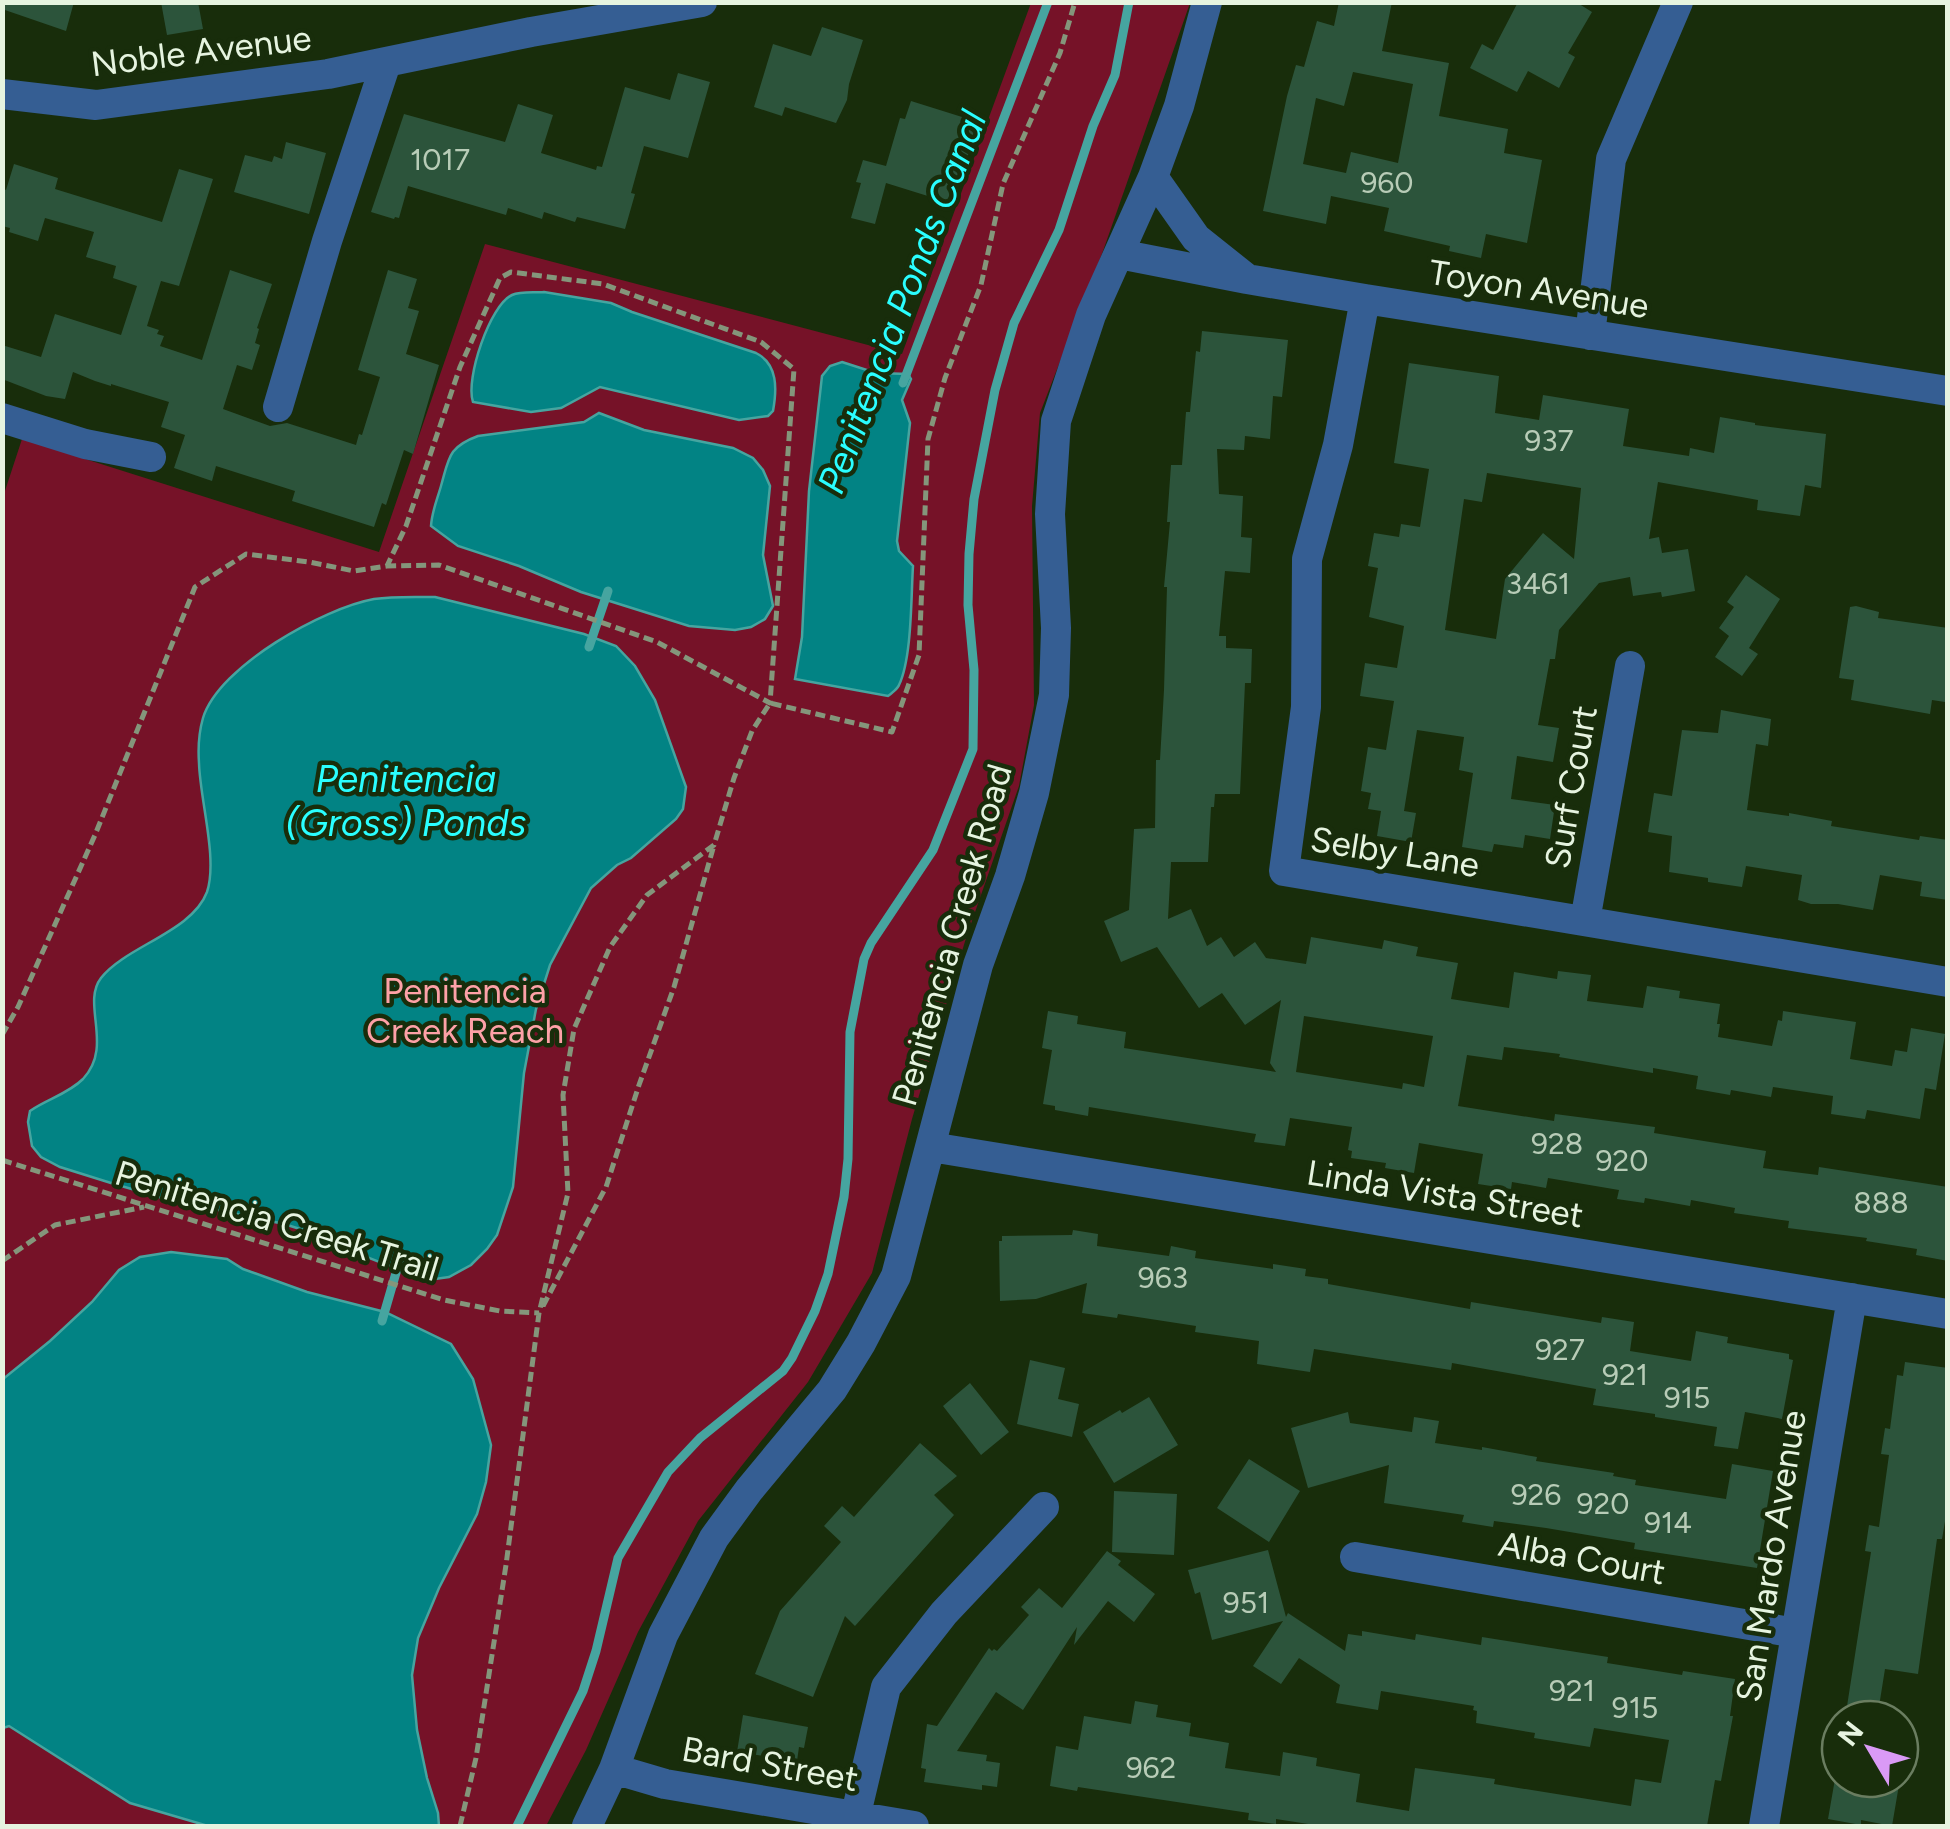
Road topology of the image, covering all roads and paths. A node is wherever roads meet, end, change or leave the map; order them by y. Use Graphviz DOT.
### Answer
graph roads {
  1 [pos="702,2"];
  2 [pos="1075,2"];
  3 [pos="1208,2"];
  4 [pos="1678,2"];
  5 [pos="386,64"];
  6 [pos="2,94"];
  7 [pos="1153,177"];
  8 [pos="1119,254"];
  9 [pos="1247,279"];
  10 [pos="1364,299"];
  11 [pos="1590,335"];
  12 [pos="1946,383"];
  13 [pos="278,407"];
  14 [pos="2,418"];
  15 [pos="151,457"];
  16 [pos="387,566"];
  17 [pos="1630,666"];
  18 [pos="770,703"];
  19 [pos="714,844"];
  20 [pos="1586,921"];
  21 [pos="1948,982"];
  22 [pos="2,1035"];
  23 [pos="931,1147"];
  24 [pos="2,1160"];
  25 [pos="146,1206"];
  26 [pos="2,1261"];
  27 [pos="1852,1298"];
  28 [pos="540,1313"];
  29 [pos="1948,1314"];
  30 [pos="1044,1507"];
  31 [pos="1354,1557"];
  32 [pos="1796,1633"];
  33 [pos="614,1769"];
  34 [pos="855,1818"];
  35 [pos="460,1826"];
  36 [pos="587,1826"];
  37 [pos="914,1826"];
  38 [pos="1764,1826"];
  1 -- 5 [label="street, Noble Avenue"];
  2 -- 18 [label="path"];
  3 -- 7 [label="street, Penitencia Creek Road"];
  4 -- 11 [label="street"];
  5 -- 6 [label="street, Noble Avenue"];
  5 -- 13 [label="street"];
  7 -- 8 [label="street, Penitencia Creek Road"];
  7 -- 9 [label="street"];
  8 -- 9 [label="street, Toyon Avenue"];
  8 -- 23 [label="street, Penitencia Creek Road"];
  9 -- 10 [label="street, Toyon Avenue"];
  10 -- 11 [label="street, Toyon Avenue"];
  10 -- 20 [label="street, Selby Lane"];
  11 -- 12 [label="street, Toyon Avenue"];
  14 -- 15 [label="street"];
  16 -- 18 [label="path"];
  16 -- 18 [label="path"];
  16 -- 22 [label="path"];
  17 -- 20 [label="street, Surf Court"];
  18 -- 19 [label="path"];
  19 -- 28 [label="path"];
  19 -- 28 [label="path"];
  20 -- 21 [label="street, Selby Lane"];
  23 -- 27 [label="street, Linda Vista Street"];
  23 -- 33 [label="street, Penitencia Creek Road"];
  24 -- 25 [label="path, Penitencia Creek Trail"];
  25 -- 26 [label="path"];
  25 -- 28 [label="path, Penitencia Creek Trail"];
  27 -- 29 [label="street, Linda Vista Street"];
  27 -- 32 [label="street, San Mardo Avenue"];
  28 -- 35 [label="path"];
  30 -- 34 [label="street"];
  31 -- 32 [label="street, Alba Court"];
  32 -- 38 [label="street, San Mardo Avenue"];
  33 -- 34 [label="street, Bard Street"];
  33 -- 36 [label="street, Penitencia Creek Road"];
  34 -- 37 [label="street, Bard Street"];
}
